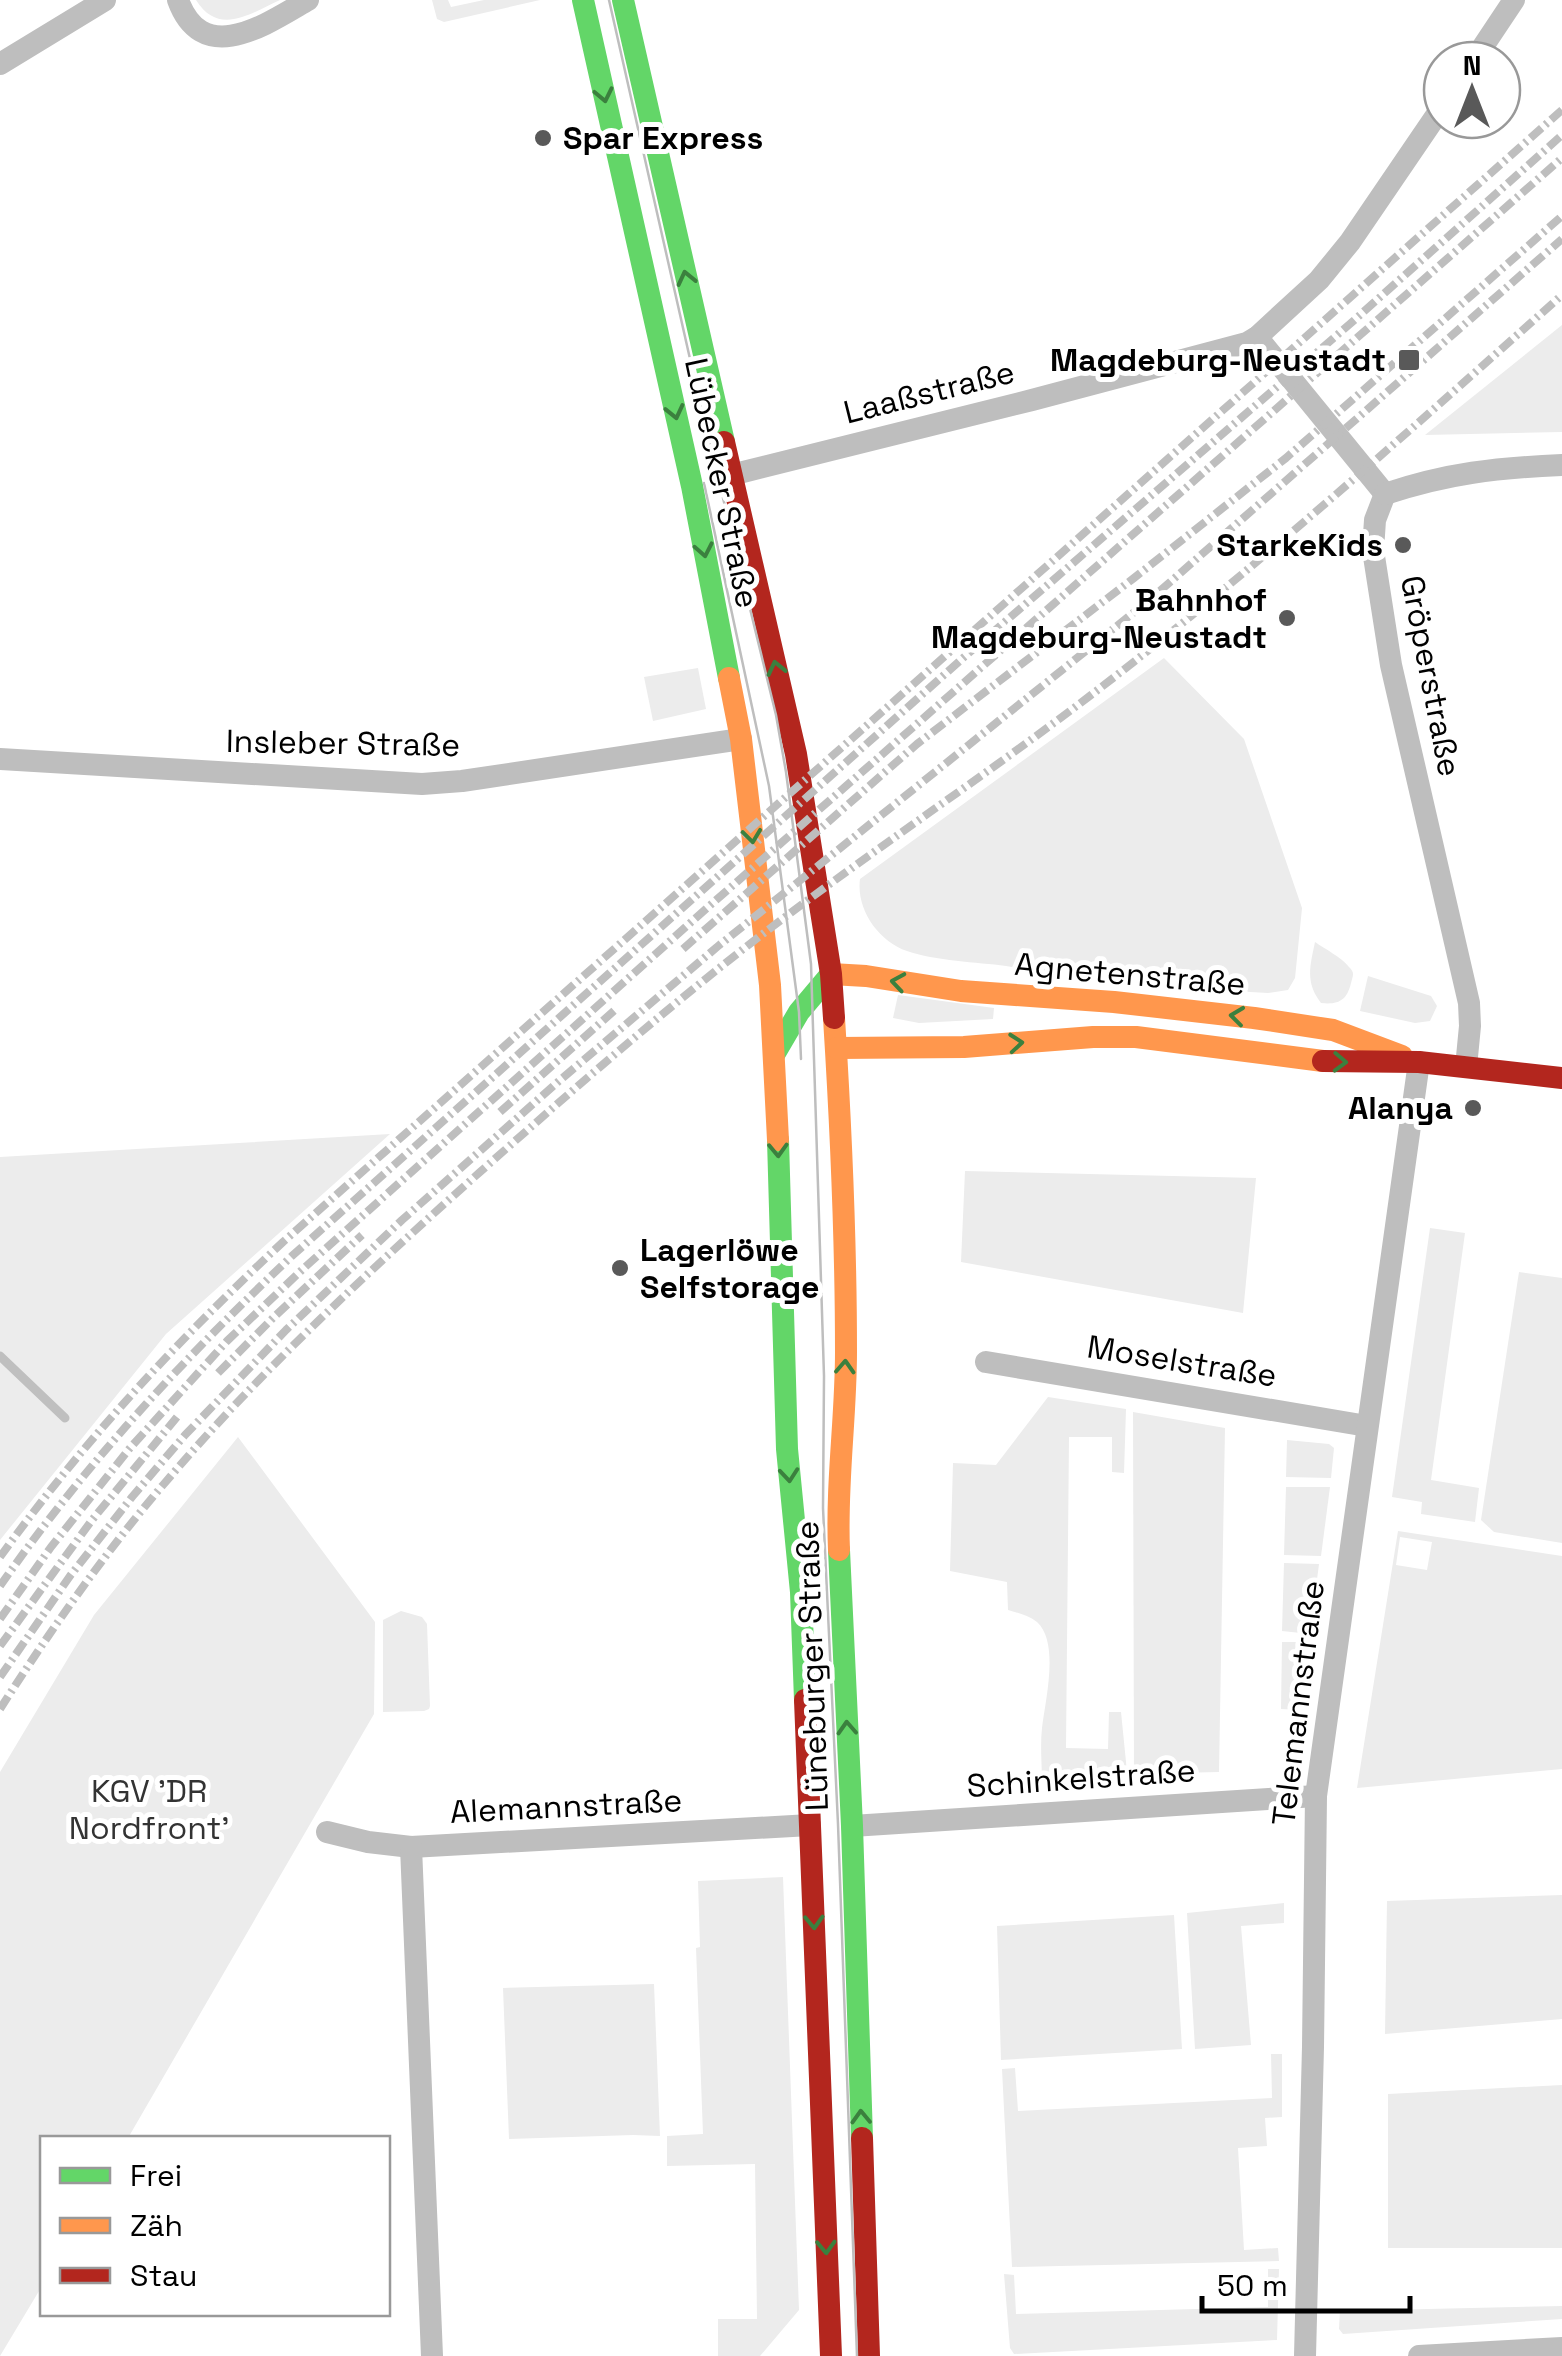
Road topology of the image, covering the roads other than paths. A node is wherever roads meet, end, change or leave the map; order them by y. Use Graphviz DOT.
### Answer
graph roads {
  1 [pos="106,0"];
  2 [pos="178,0"];
  3 [pos="308,0"];
  4 [pos="583,0"];
  5 [pos="623,0"];
  6 [pos="1514,0"];
  7 [pos="1487,40"];
  8 [pos="0,64"];
  9 [pos="1422,136"];
  10 [pos="1258,338"];
  11 [pos="1562,465"];
  12 [pos="731,475"];
  13 [pos="1384,494"];
  14 [pos="741,739"];
  15 [pos="0,759"];
  16 [pos="831,974"];
  17 [pos="770,985"];
  18 [pos="799,1012"];
  19 [pos="837,1048"];
  20 [pos="776,1053"];
  21 [pos="1419,1062"];
  22 [pos="1466,1067"];
  23 [pos="1562,1078"];
  24 [pos="986,1362"];
  25 [pos="1367,1426"];
  26 [pos="1316,1796"];
  27 [pos="810,1824"];
  28 [pos="852,1826"];
  29 [pos="327,1832"];
  30 [pos="411,1847"];
  31 [pos="1562,2348"];
  32 [pos="432,2356"];
  33 [pos="831,2356"];
  34 [pos="869,2356"];
  35 [pos="1305,2356"];
  36 [pos="1419,2356"];
  1 -- 8 [label="street"];
  2 -- 3 [label="street"];
  4 -- 14 [label="main road, Lübecker Straße, one-way"];
  12 -- 5 [label="main road, Lübecker Straße, one-way"];
  6 -- 7 [label="street"];
  9 -- 10 [label="street"];
  10 -- 12 [label="street, Laaßstraße"];
  10 -- 13 [label="street"];
  11 -- 13 [label="street"];
  16 -- 12 [label="main road, Lübecker Straße, one-way"];
  13 -- 22 [label="street, Gröperstraße"];
  14 -- 15 [label="street, Insleber Straße"];
  14 -- 17 [label="main road, Lübecker Straße, one-way"];
  16 -- 18 [label="main road"];
  16 -- 19 [label="main road, Lüneburger Straße"];
  21 -- 16 [label="main road, Agnetenstraße, one-way"];
  17 -- 18 [label="main road"];
  17 -- 20 [label="main road, Lüneburger Straße"];
  18 -- 19 [label="main road"];
  18 -- 20 [label="main road"];
  19 -- 21 [label="main road, Agnetenstraße, one-way"];
  28 -- 19 [label="main road, Lüneburger Straße, one-way"];
  20 -- 27 [label="main road, Lüneburger Straße, one-way"];
  21 -- 22 [label="main road, Agnetenstraße"];
  21 -- 25 [label="street, Telemannstraße"];
  22 -- 23 [label="main road, Agnetenstraße"];
  24 -- 25 [label="street, Moselstraße"];
  25 -- 26 [label="street, Telemannstraße"];
  26 -- 28 [label="street, Schinkelstraße"];
  26 -- 35 [label="street, Telemannstraße"];
  27 -- 30 [label="street, Alemannstraße"];
  27 -- 33 [label="main road, Lüneburger Straße, one-way"];
  34 -- 28 [label="main road, Lüneburger Straße, one-way"];
  29 -- 30 [label="street, Alemannstraße"];
  30 -- 32 [label="street"];
  31 -- 36 [label="street"];
}
